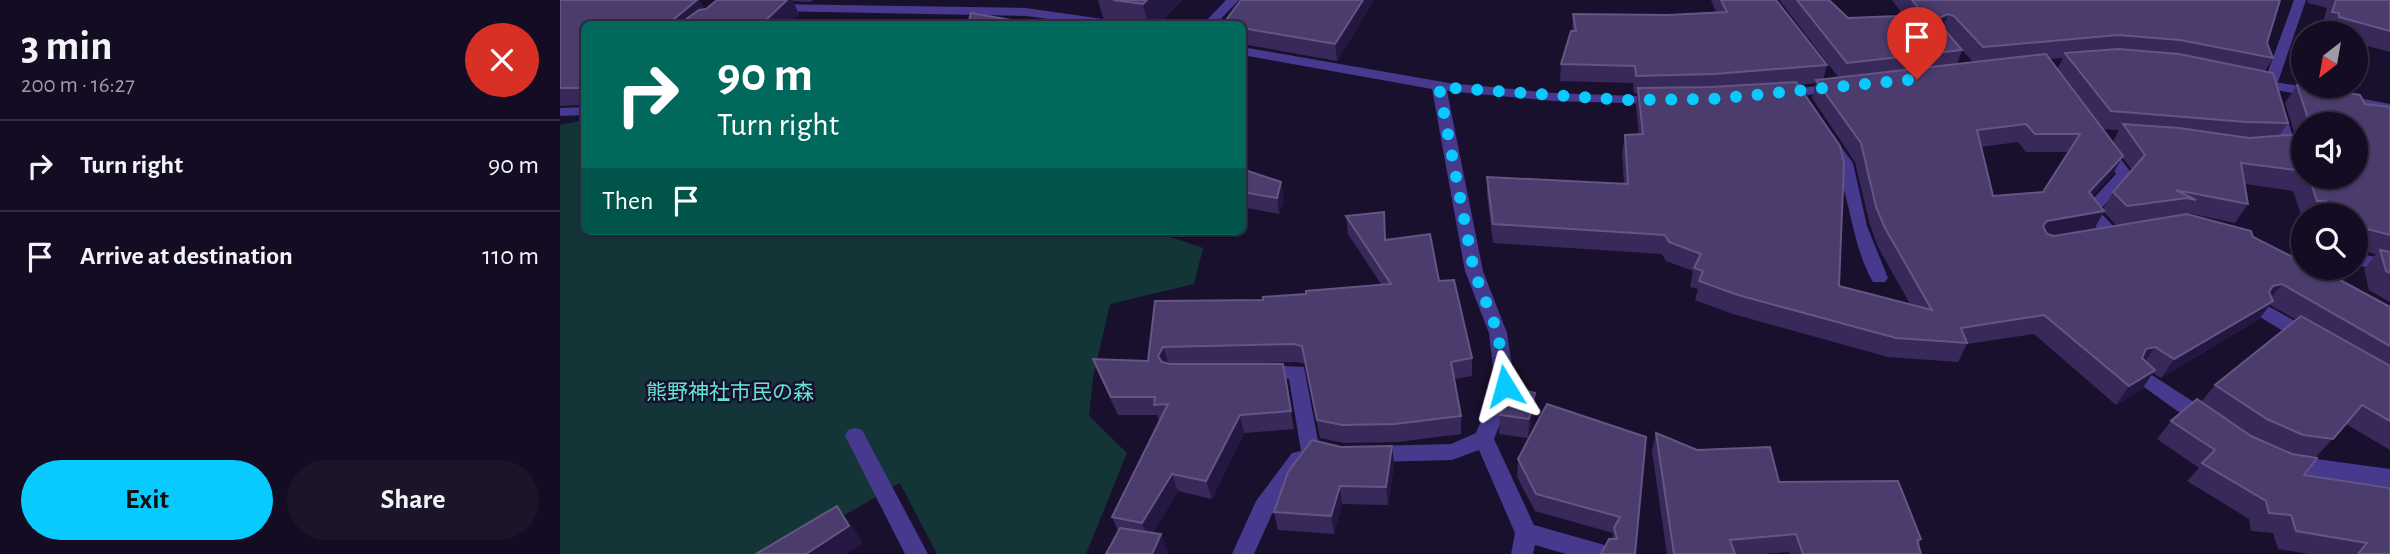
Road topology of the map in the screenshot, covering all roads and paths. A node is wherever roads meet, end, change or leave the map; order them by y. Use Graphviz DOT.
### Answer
graph roads {
  1 [pos="1233,0"];
  2 [pos="2300,0"];
  3 [pos="766,8"];
  4 [pos="1089,21"];
  5 [pos="1212,21"];
  6 [pos="1246,52"];
  7 [pos="2264,83"];
  8 [pos="1838,84"];
  9 [pos="1439,87"];
  10 [pos="1797,92"];
  11 [pos="1761,95"];
  12 [pos="1675,100"];
  13 [pos="2390,108"];
  14 [pos="581,111"];
  15 [pos="560,112"];
  16 [pos="1811,113"];
  17 [pos="1824,133"];
  18 [pos="2120,137"];
  19 [pos="2263,148"];
  20 [pos="2137,231"];
  21 [pos="2111,234"];
  22 [pos="2084,239"];
  23 [pos="2368,261"];
  24 [pos="2390,266"];
  25 [pos="1880,278"];
  26 [pos="2266,312"];
  27 [pos="2322,345"];
  28 [pos="1244,373"];
  29 [pos="2141,375"];
  30 [pos="2220,430"];
  31 [pos="855,436"];
  32 [pos="1484,439"];
  33 [pos="1309,446"];
  34 [pos="1332,451"];
  35 [pos="1357,454"];
  36 [pos="2273,459"];
  37 [pos="2390,478"];
  38 [pos="1524,543"];
  39 [pos="917,554"];
  40 [pos="1243,554"];
  41 [pos="1601,554"];
  1 -- 5 [label="street"];
  2 -- 7 [label="street"];
  3 -- 4 [label="street"];
  6 -- 9 [label="street"];
  7 -- 13 [label="street"];
  7 -- 19 [label="street"];
  8 -- 10 [label="street"];
  9 -- 12 [label="street"];
  9 -- 32 [label="street"];
  10 -- 11 [label="street"];
  10 -- 16 [label="street"];
  14 -- 15 [label="street"];
  17 -- 25 [label="street"];
  18 -- 21 [label="street"];
  20 -- 21 [label="street"];
  21 -- 22 [label="street"];
  23 -- 24 [label="street"];
  26 -- 27 [label="street"];
  28 -- 33 [label="street"];
  29 -- 30 [label="street"];
  31 -- 39 [label="street"];
  32 -- 35 [label="street"];
  32 -- 38 [label="street"];
  33 -- 34 [label="street"];
  33 -- 40 [label="street"];
  36 -- 37 [label="street"];
  38 -- 41 [label="street"];
}
